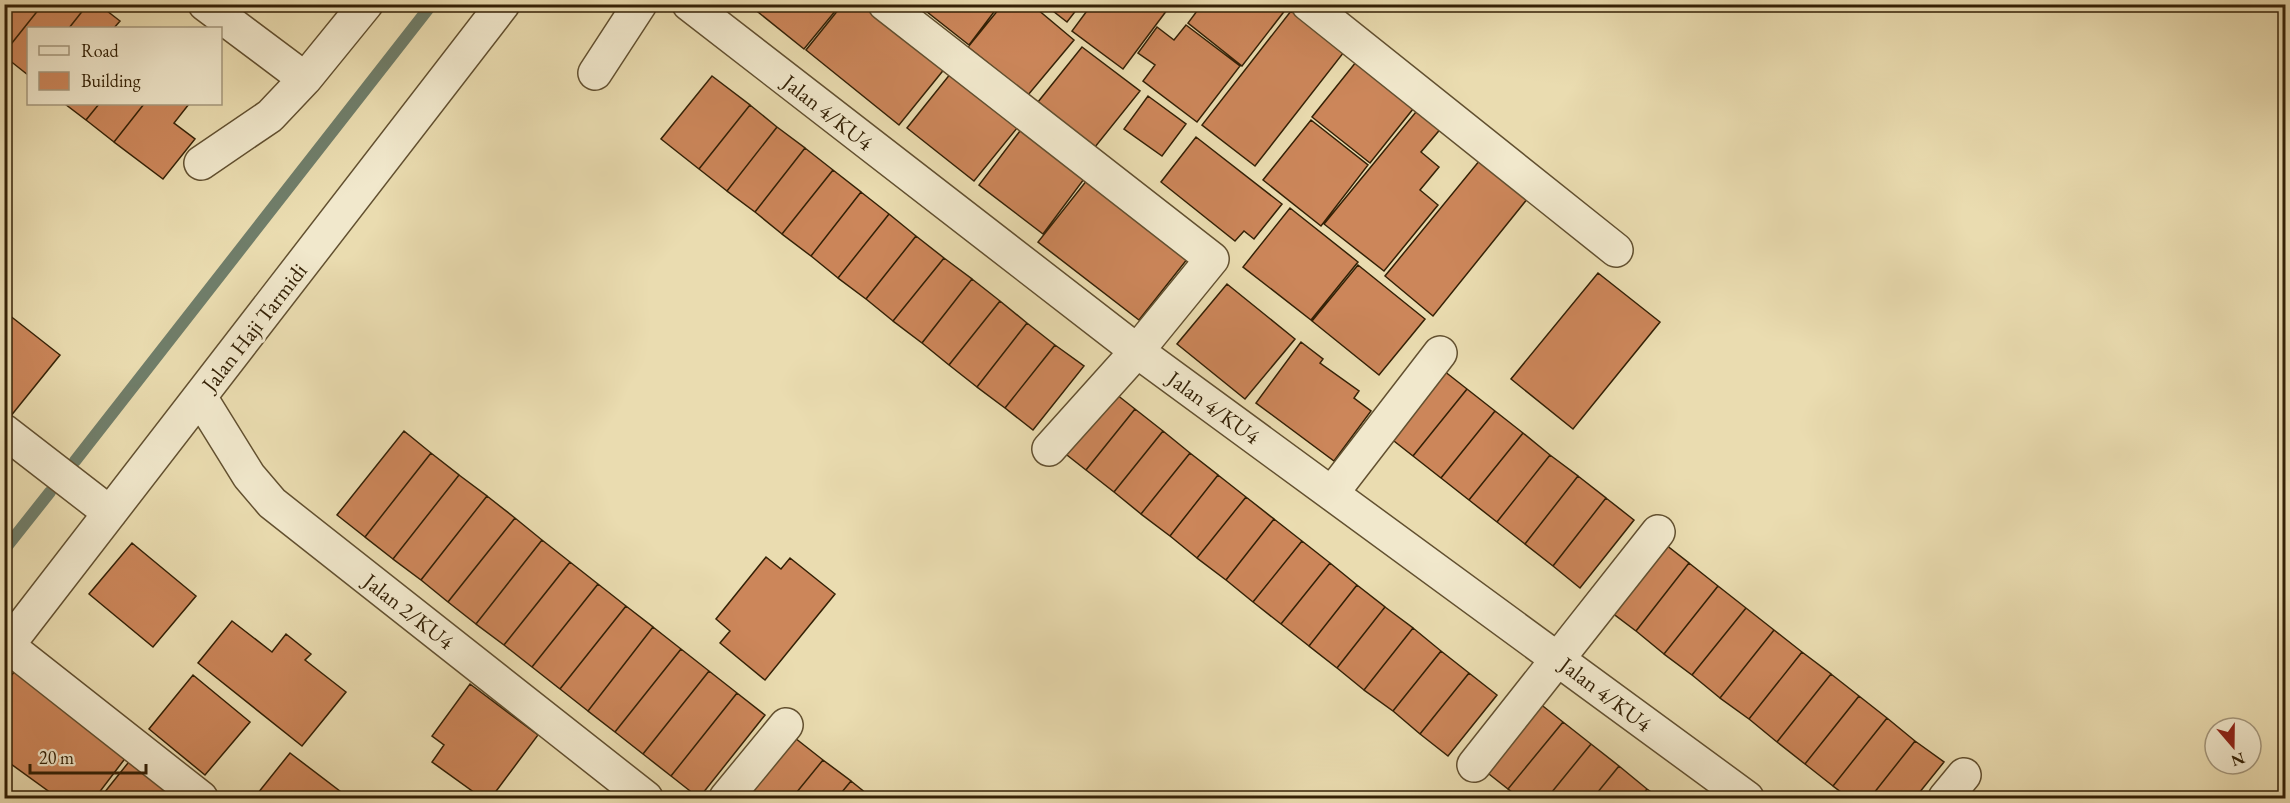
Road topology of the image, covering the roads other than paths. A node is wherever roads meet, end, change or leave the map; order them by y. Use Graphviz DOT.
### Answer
graph roads {
  1 [pos="205,4"];
  2 [pos="366,4"];
  3 [pos="503,4"];
  4 [pos="640,4"];
  5 [pos="689,4"];
  6 [pos="885,4"];
  7 [pos="1308,4"];
  8 [pos="595,73"];
  9 [pos="305,79"];
  10 [pos="201,164"];
  11 [pos="1616,250"];
  12 [pos="1137,351"];
  13 [pos="1440,353"];
  14 [pos="200,397"];
  15 [pos="4,431"];
  16 [pos="1049,449"];
  17 [pos="1332,493"];
  18 [pos="110,513"];
  19 [pos="1658,532"];
  20 [pos="6,648"];
  21 [pos="1558,658"];
  22 [pos="786,725"];
  23 [pos="1474,765"];
  24 [pos="201,798"];
  25 [pos="646,798"];
  26 [pos="726,798"];
  27 [pos="1747,798"];
  1 -- 9 [label="street"];
  2 -- 9 [label="street"];
  3 -- 14 [label="street, Jalan Haji Tarmidi"];
  4 -- 8 [label="street"];
  5 -- 12 [label="street, Jalan 4/KU4"];
  6 -- 12 [label="street"];
  7 -- 11 [label="street"];
  9 -- 10 [label="street"];
  12 -- 16 [label="street"];
  12 -- 17 [label="street, Jalan 4/KU4"];
  13 -- 17 [label="street"];
  14 -- 18 [label="street, Jalan Haji Tarmidi"];
  14 -- 25 [label="street, Jalan 2/KU4"];
  15 -- 18 [label="street"];
  17 -- 21 [label="street, Jalan 4/KU4"];
  18 -- 20 [label="street, Jalan Haji Tarmidi"];
  19 -- 21 [label="street"];
  20 -- 24 [label="street"];
  21 -- 23 [label="street"];
  21 -- 27 [label="street, Jalan 4/KU4"];
  22 -- 26 [label="street"];
}
